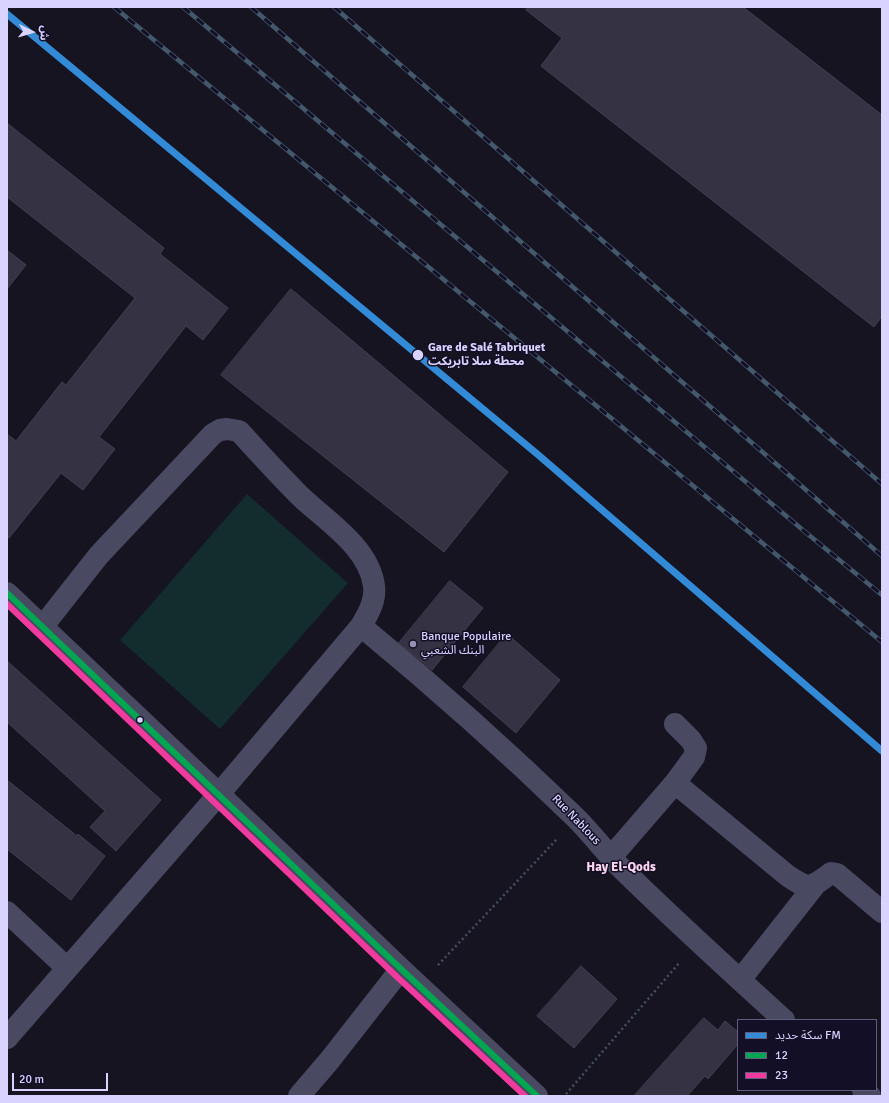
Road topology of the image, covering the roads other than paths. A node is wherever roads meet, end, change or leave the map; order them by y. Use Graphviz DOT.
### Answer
graph roads {
  1 [pos="7,593"];
  2 [pos="42,626"];
  3 [pos="361,626"];
  4 [pos="675,724"];
  5 [pos="675,783"];
  6 [pos="219,794"];
  7 [pos="611,858"];
  8 [pos="815,885"];
  9 [pos="7,912"];
  10 [pos="882,912"];
  11 [pos="67,968"];
  12 [pos="402,970"];
  13 [pos="740,980"];
  14 [pos="783,1019"];
  15 [pos="7,1038"];
  16 [pos="299,1096"];
  17 [pos="537,1096"];
  1 -- 2 [label="street"];
  2 -- 3 [label="street"];
  2 -- 6 [label="street"];
  3 -- 6 [label="street"];
  3 -- 7 [label="street, Rue Nablous"];
  4 -- 5 [label="street"];
  5 -- 7 [label="street"];
  5 -- 8 [label="street"];
  6 -- 11 [label="street"];
  6 -- 12 [label="street"];
  7 -- 13 [label="street, Rue Nablous"];
  8 -- 10 [label="street"];
  8 -- 13 [label="street"];
  9 -- 11 [label="street"];
  11 -- 15 [label="street"];
  12 -- 16 [label="street"];
  12 -- 17 [label="street"];
  13 -- 14 [label="street, Rue Nablous"];
}
